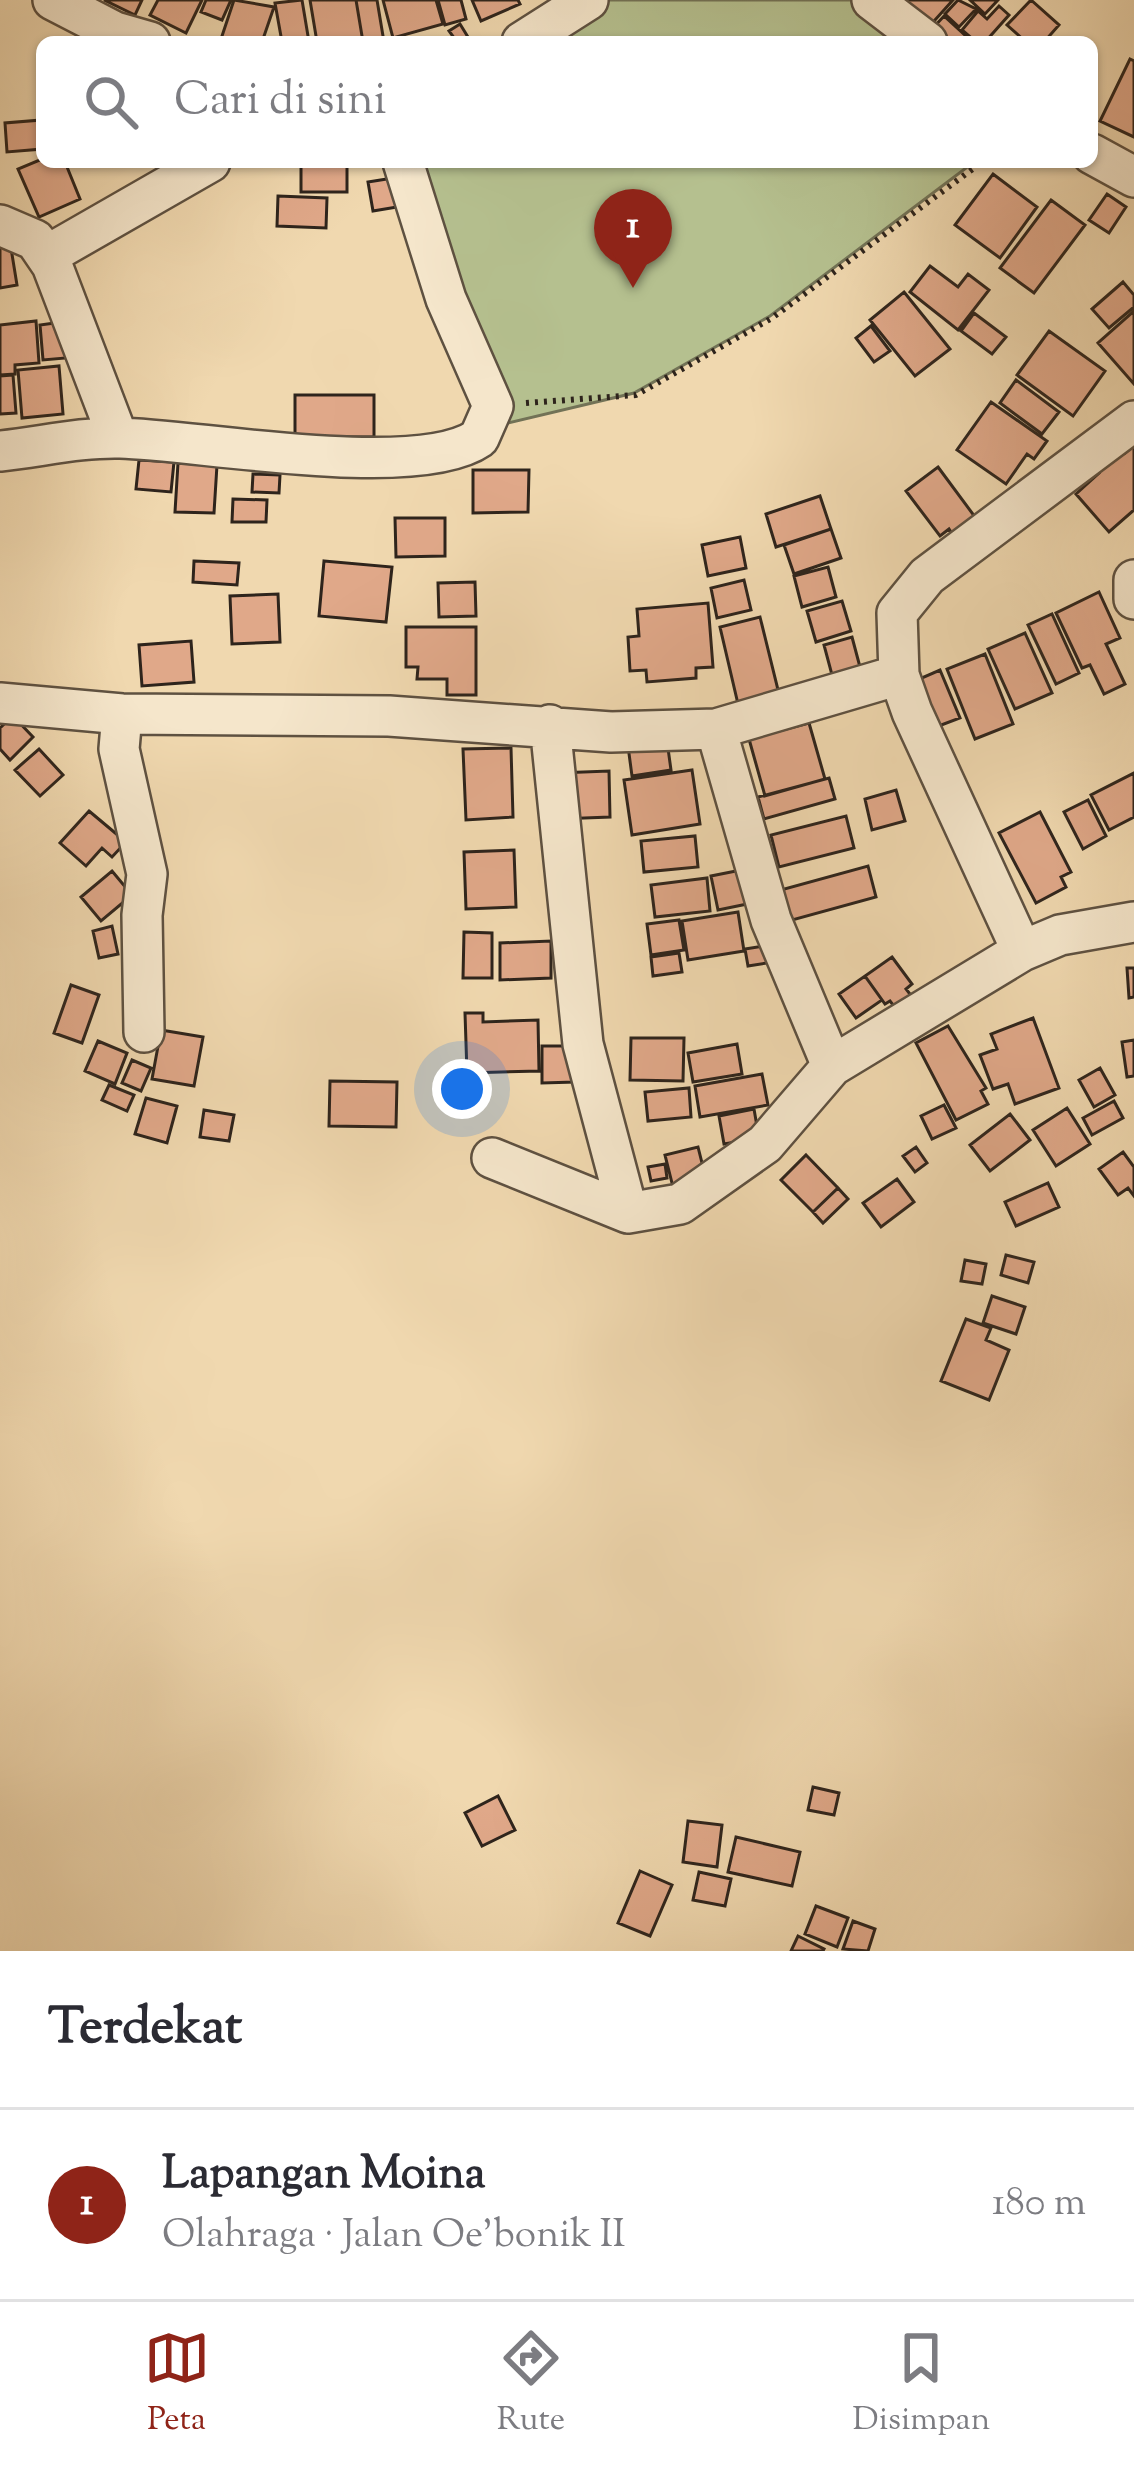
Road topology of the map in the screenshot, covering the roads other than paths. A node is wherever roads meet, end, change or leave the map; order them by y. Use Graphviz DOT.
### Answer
graph roads {
  1 [pos="52,0"];
  2 [pos="588,0"];
  3 [pos="872,0"];
  4 [pos="130,36"];
  5 [pos="531,36"];
  6 [pos="920,36"];
  7 [pos="1098,157"];
  8 [pos="200,168"];
  9 [pos="406,168"];
  10 [pos="1134,177"];
  11 [pos="0,225"];
  12 [pos="46,256"];
  13 [pos="1134,421"];
  14 [pos="118,438"];
  15 [pos="0,451"];
  16 [pos="1134,580"];
  17 [pos="1134,598"];
  18 [pos="899,675"];
  19 [pos="0,703"];
  20 [pos="122,714"];
  21 [pos="550,724"];
  22 [pos="716,729"];
  23 [pos="1134,922"];
  24 [pos="1022,951"];
  25 [pos="144,1032"];
  26 [pos="832,1066"];
  27 [pos="493,1158"];
  28 [pos="628,1213"];
  1 -- 4 [label="street"];
  2 -- 5 [label="street"];
  3 -- 6 [label="street"];
  7 -- 10 [label="street"];
  8 -- 12 [label="street"];
  9 -- 14 [label="street"];
  11 -- 12 [label="street"];
  12 -- 14 [label="street"];
  13 -- 18 [label="street"];
  14 -- 15 [label="street"];
  16 -- 17 [label="street"];
  18 -- 22 [label="street"];
  18 -- 24 [label="street"];
  19 -- 20 [label="street"];
  20 -- 21 [label="street"];
  20 -- 25 [label="street"];
  21 -- 22 [label="street"];
  21 -- 28 [label="street"];
  22 -- 26 [label="street"];
  23 -- 24 [label="street"];
  24 -- 26 [label="street"];
  26 -- 28 [label="street"];
  27 -- 28 [label="street"];
}
